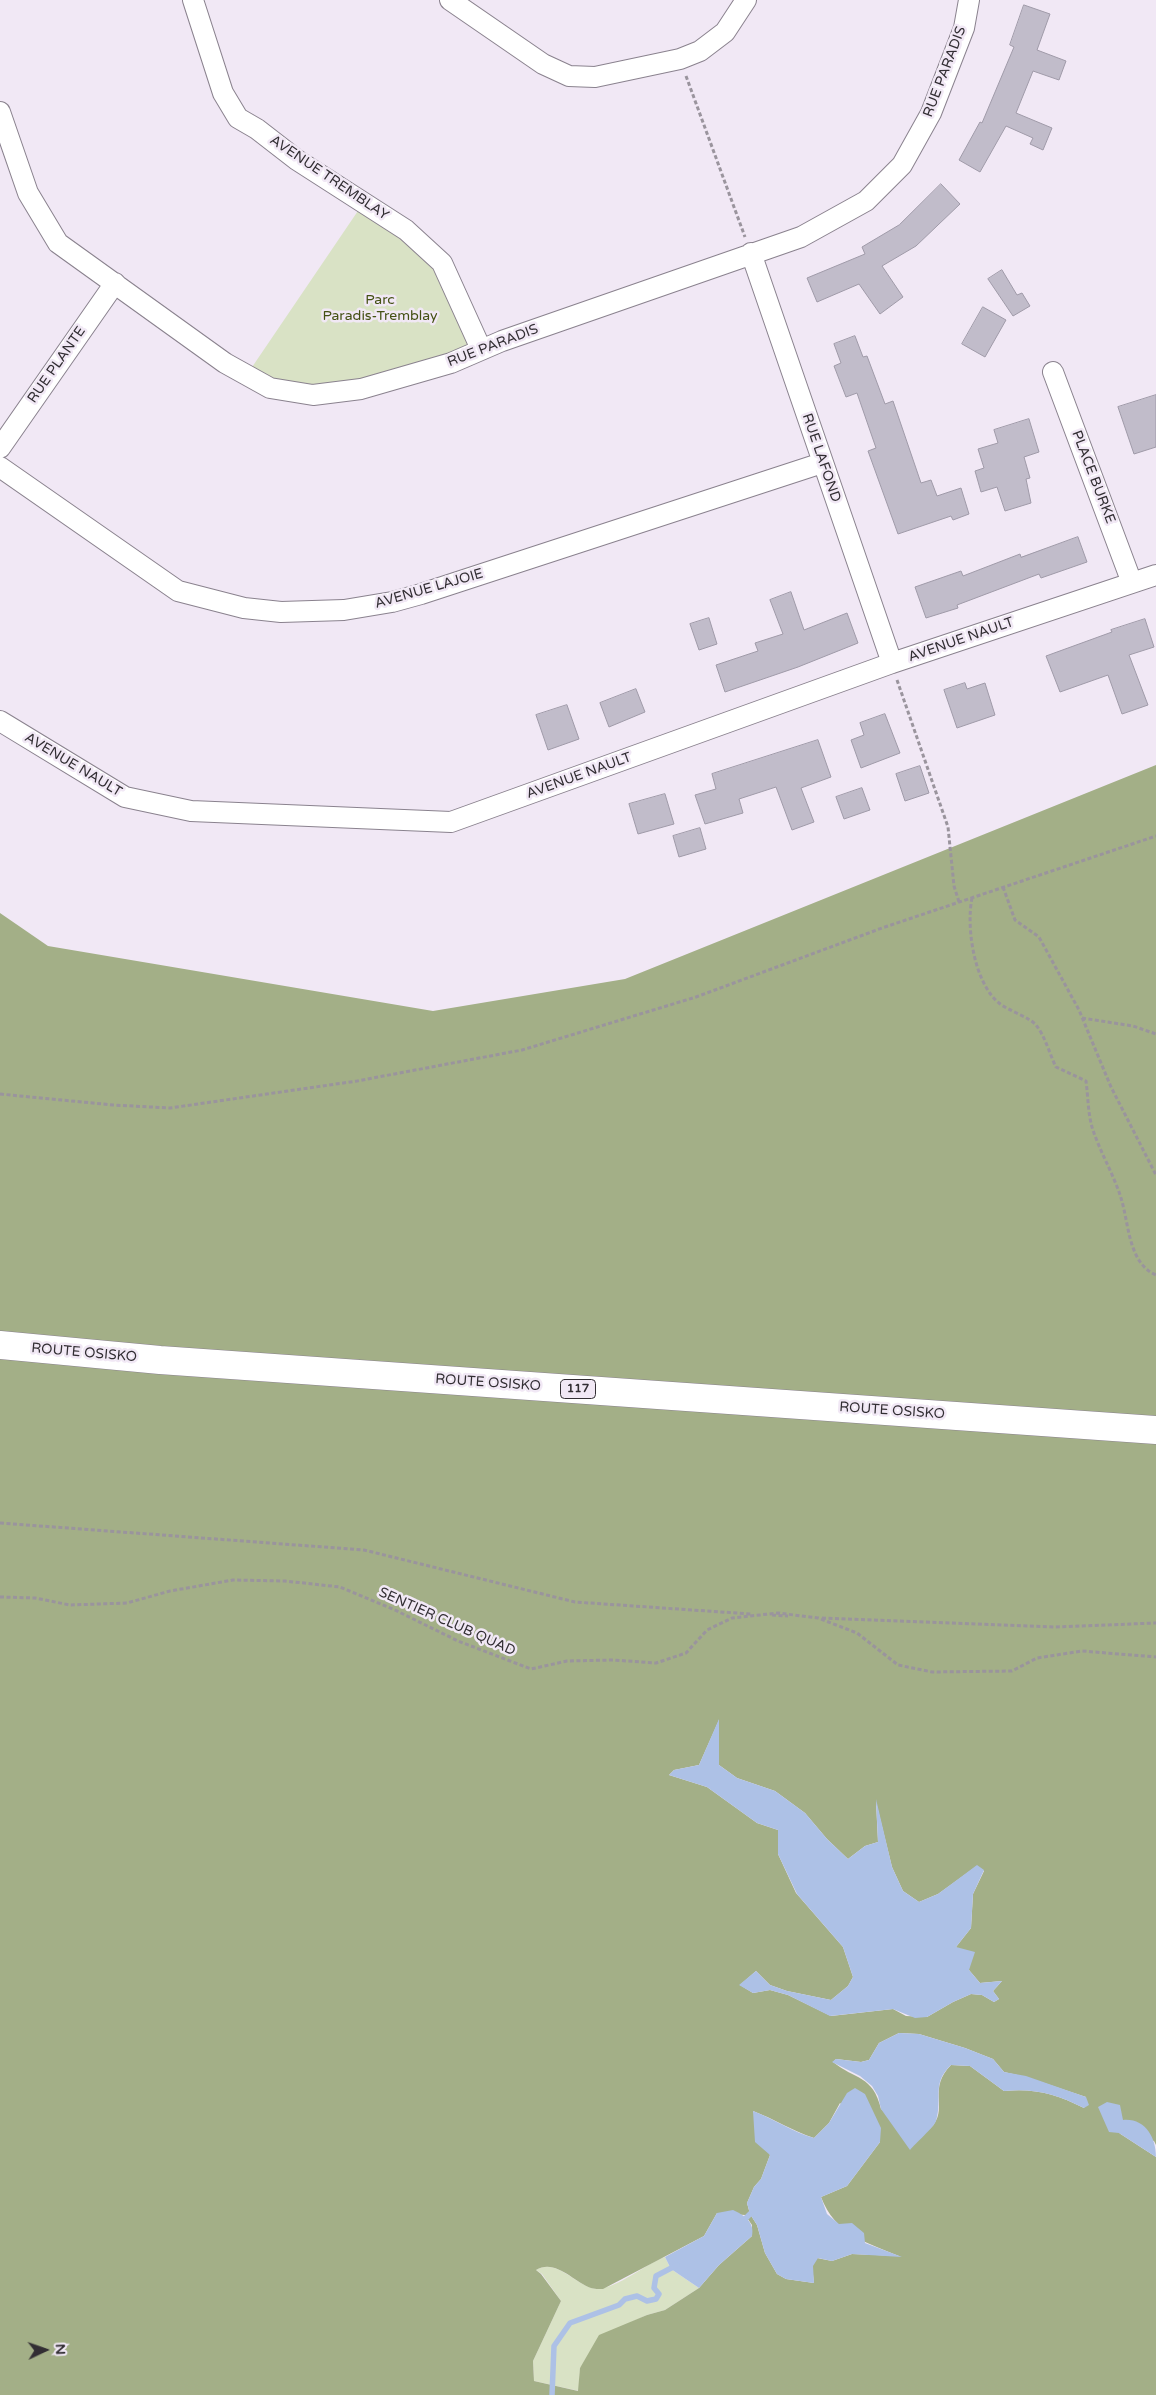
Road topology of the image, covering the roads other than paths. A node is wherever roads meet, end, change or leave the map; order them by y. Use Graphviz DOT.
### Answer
graph roads {
  1 [pos="193,0"];
  2 [pos="450,0"];
  3 [pos="746,0"];
  4 [pos="969,0"];
  5 [pos="0,112"];
  6 [pos="751,253"];
  7 [pos="115,283"];
  8 [pos="481,350"];
  9 [pos="1053,372"];
  10 [pos="0,448"];
  11 [pos="822,463"];
  12 [pos="0,467"];
  13 [pos="1156,575"];
  14 [pos="1132,583"];
  15 [pos="892,664"];
  16 [pos="0,721"];
  17 [pos="0,1345"];
  18 [pos="1156,1430"];
  1 -- 8 [label="street, AVENUE TREMBLAY"];
  2 -- 3 [label="street"];
  4 -- 6 [label="street, RUE PARADIS"];
  5 -- 7 [label="street, RUE PARADIS"];
  6 -- 8 [label="street, RUE PARADIS"];
  6 -- 11 [label="street, RUE LAFOND"];
  7 -- 8 [label="street, RUE PARADIS"];
  7 -- 10 [label="street, RUE PLANTE"];
  9 -- 14 [label="street, PLACE BURKE"];
  11 -- 12 [label="street, AVENUE LAJOIE"];
  11 -- 15 [label="street, RUE LAFOND"];
  13 -- 14 [label="street, AVENUE NAULT"];
  14 -- 15 [label="street, AVENUE NAULT"];
  15 -- 16 [label="street, AVENUE NAULT"];
  17 -- 18 [label="highway, ROUTE OSISKO / 117"];
}
